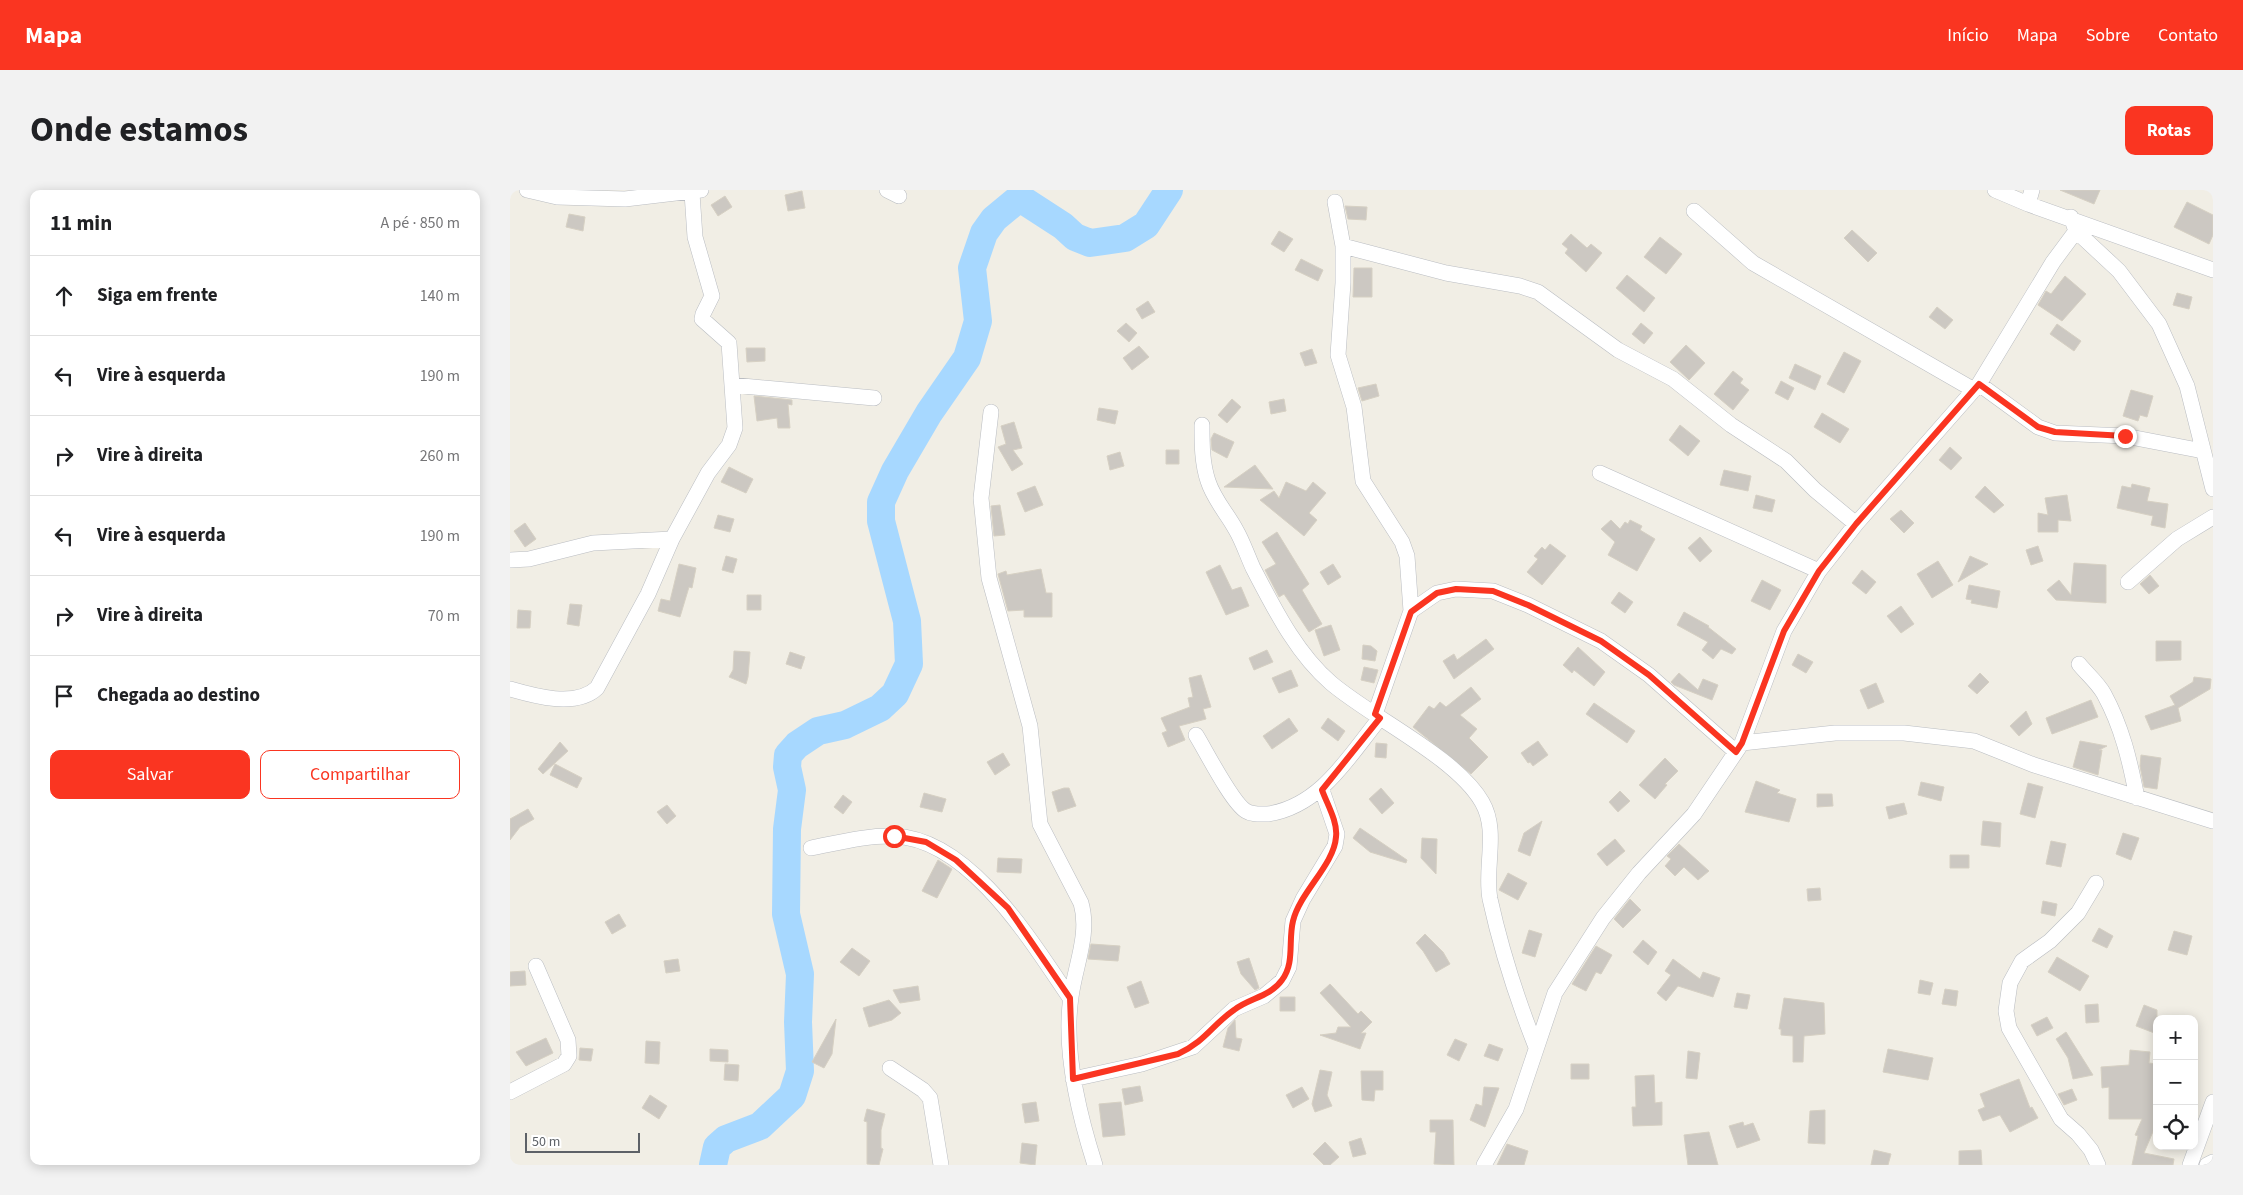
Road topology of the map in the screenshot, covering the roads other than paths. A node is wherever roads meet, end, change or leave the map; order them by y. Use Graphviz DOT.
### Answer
graph roads {
  1 [pos="527,190"];
  2 [pos="1995,190"];
  3 [pos="697,191"];
  4 [pos="2030,197"];
  5 [pos="1335,202"];
  6 [pos="1694,211"];
  7 [pos="2074,224"];
  8 [pos="1343,246"];
  9 [pos="2213,270"];
  10 [pos="732,385"];
  11 [pos="1976,387"];
  12 [pos="874,398"];
  13 [pos="991,412"];
  14 [pos="1202,425"];
  15 [pos="2203,451"];
  16 [pos="1600,473"];
  17 [pos="2213,489"];
  18 [pos="2213,517"];
  19 [pos="1856,524"];
  20 [pos="672,539"];
  21 [pos="510,560"];
  22 [pos="1819,571"];
  23 [pos="2128,582"];
  24 [pos="1411,612"];
  25 [pos="2079,664"];
  26 [pos="510,689"];
  27 [pos="1378,716"];
  28 [pos="1196,735"];
  29 [pos="1739,748"];
  30 [pos="1322,790"];
  31 [pos="2137,798"];
  32 [pos="2213,821"];
  33 [pos="811,848"];
  34 [pos="2096,883"];
  35 [pos="536,966"];
  36 [pos="1070,998"];
  37 [pos="1536,1046"];
  38 [pos="890,1068"];
  39 [pos="1073,1079"];
  40 [pos="510,1092"];
  41 [pos="2213,1102"];
  42 [pos="2213,1162"];
  43 [pos="942,1165"];
  44 [pos="1095,1165"];
  45 [pos="1484,1165"];
  46 [pos="2098,1165"];
  47 [pos="2190,1165"];
  48 [pos="2206,1165"];
  1 -- 3 [label="street"];
  2 -- 4 [label="street"];
  3 -- 10 [label="street"];
  4 -- 7 [label="street"];
  5 -- 8 [label="street"];
  6 -- 11 [label="street"];
  7 -- 9 [label="street"];
  7 -- 11 [label="street"];
  7 -- 15 [label="street"];
  8 -- 19 [label="street"];
  8 -- 24 [label="street"];
  10 -- 12 [label="street"];
  10 -- 20 [label="street"];
  11 -- 15 [label="street"];
  11 -- 19 [label="street"];
  13 -- 36 [label="street"];
  14 -- 27 [label="street"];
  15 -- 17 [label="street"];
  16 -- 22 [label="street"];
  18 -- 23 [label="street"];
  19 -- 22 [label="street"];
  20 -- 21 [label="street"];
  20 -- 26 [label="street"];
  22 -- 29 [label="street"];
  24 -- 27 [label="street"];
  24 -- 29 [label="street"];
  25 -- 31 [label="street"];
  27 -- 30 [label="street"];
  27 -- 37 [label="street"];
  28 -- 30 [label="street"];
  29 -- 31 [label="street"];
  29 -- 37 [label="street"];
  30 -- 39 [label="street"];
  31 -- 32 [label="street"];
  33 -- 36 [label="street"];
  34 -- 46 [label="street"];
  35 -- 40 [label="street"];
  36 -- 39 [label="street"];
  37 -- 45 [label="street"];
  38 -- 43 [label="street"];
  39 -- 44 [label="street"];
  41 -- 47 [label="street"];
  42 -- 48 [label="street"];
}
